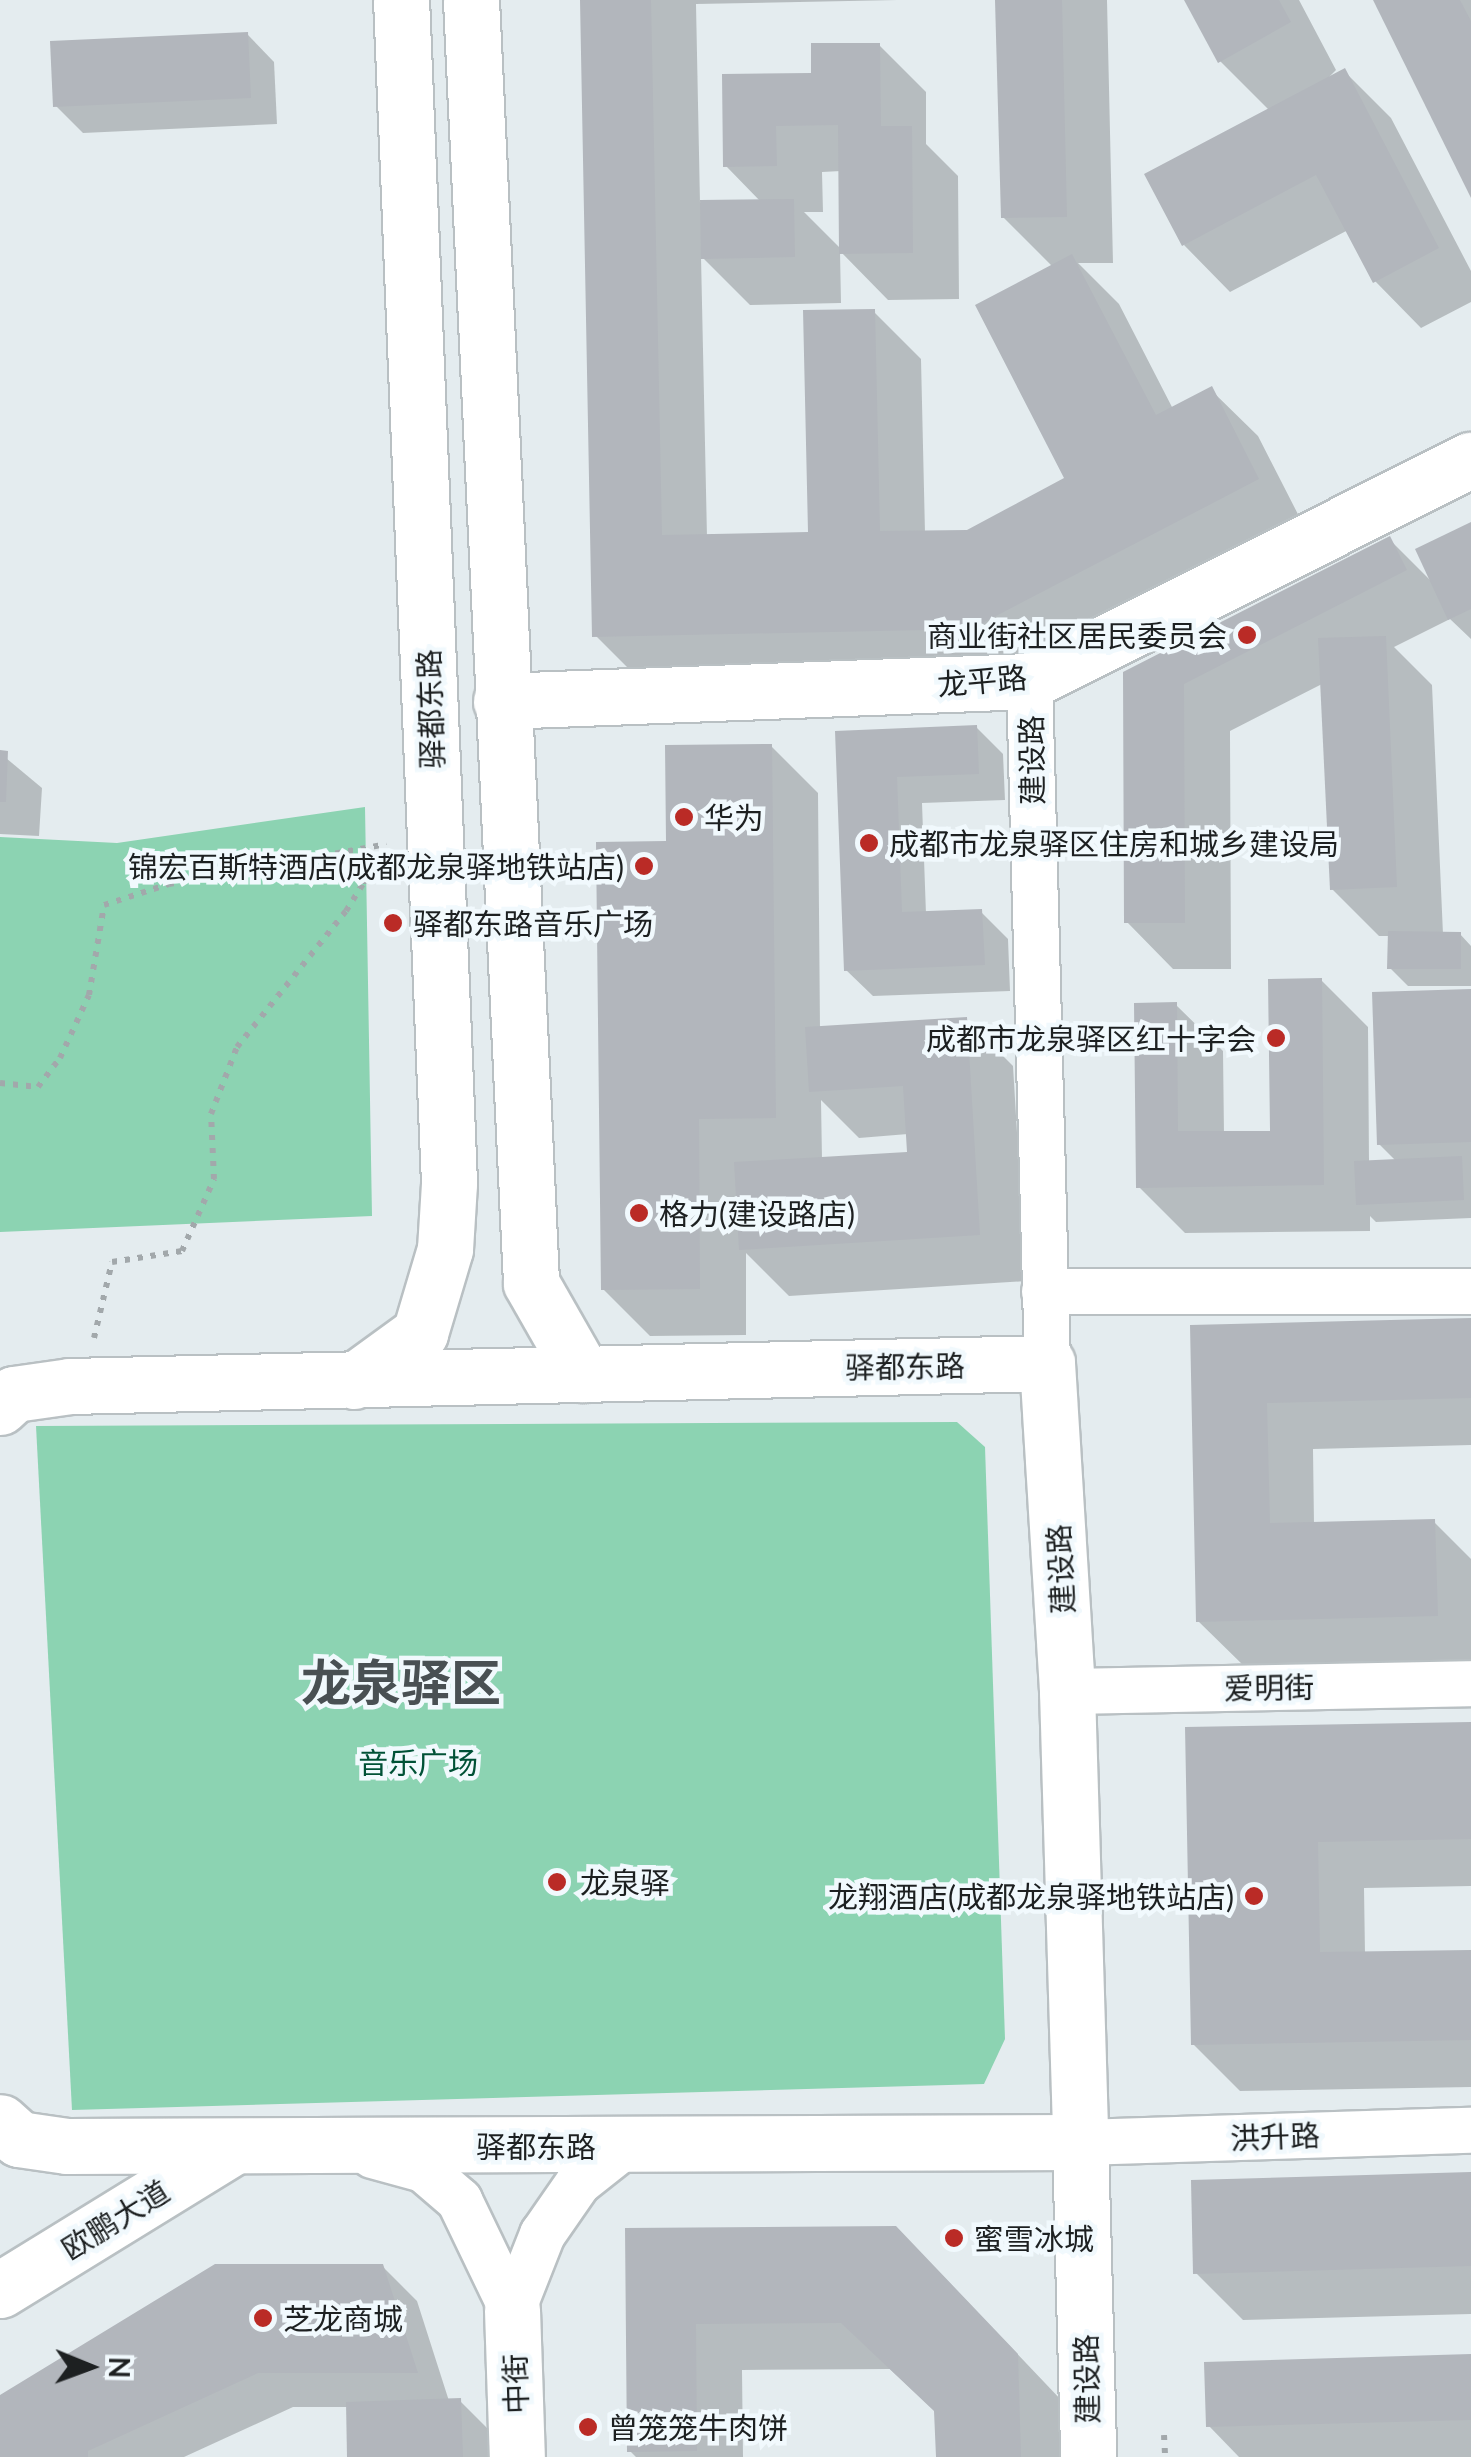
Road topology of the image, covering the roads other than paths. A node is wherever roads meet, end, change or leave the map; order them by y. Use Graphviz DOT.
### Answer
graph roads {
  1 [pos="401,0"];
  2 [pos="472,0"];
  3 [pos="1471,460"];
  4 [pos="1029,681"];
  5 [pos="502,701"];
  6 [pos="1044,1290"];
  7 [pos="1471,1290"];
  8 [pos="1047,1363"];
  9 [pos="583,1374"];
  10 [pos="354,1380"];
  11 [pos="5,1398"];
  12 [pos="1471,1683"];
  13 [pos="1067,1692"];
  14 [pos="0,2122"];
  15 [pos="1471,2130"];
  16 [pos="1080,2142"];
  17 [pos="625,2145"];
  18 [pos="340,2147"];
  19 [pos="231,2148"];
  20 [pos="0,2290"];
  21 [pos="512,2310"];
  22 [pos="517,2457"];
  23 [pos="1088,2457"];
  1 -- 10 [label="main road, 驿都东路"];
  2 -- 5 [label="main road"];
  3 -- 4 [label="main road, 龙平路"];
  4 -- 5 [label="main road, 龙平路"];
  4 -- 6 [label="street, 建设路"];
  5 -- 9 [label="main road"];
  6 -- 7 [label="street"];
  6 -- 8 [label="street, 建设路"];
  8 -- 9 [label="main road, 驿都东路"];
  8 -- 13 [label="main road, 建设路"];
  9 -- 10 [label="main road, 驿都东路"];
  10 -- 11 [label="main road, 驿都东路"];
  12 -- 13 [label="street, 爱明街"];
  13 -- 16 [label="main road, 建设路"];
  14 -- 19 [label="main road, 驿都东路"];
  15 -- 16 [label="street, 洪升路"];
  16 -- 17 [label="main road, 驿都东路"];
  16 -- 23 [label="main road, 建设路"];
  17 -- 18 [label="main road, 驿都东路"];
  17 -- 21 [label="street"];
  18 -- 19 [label="main road, 驿都东路"];
  18 -- 21 [label="street"];
  19 -- 20 [label="main road, 欧鹏大道"];
  21 -- 22 [label="main road, 中街"];
}
